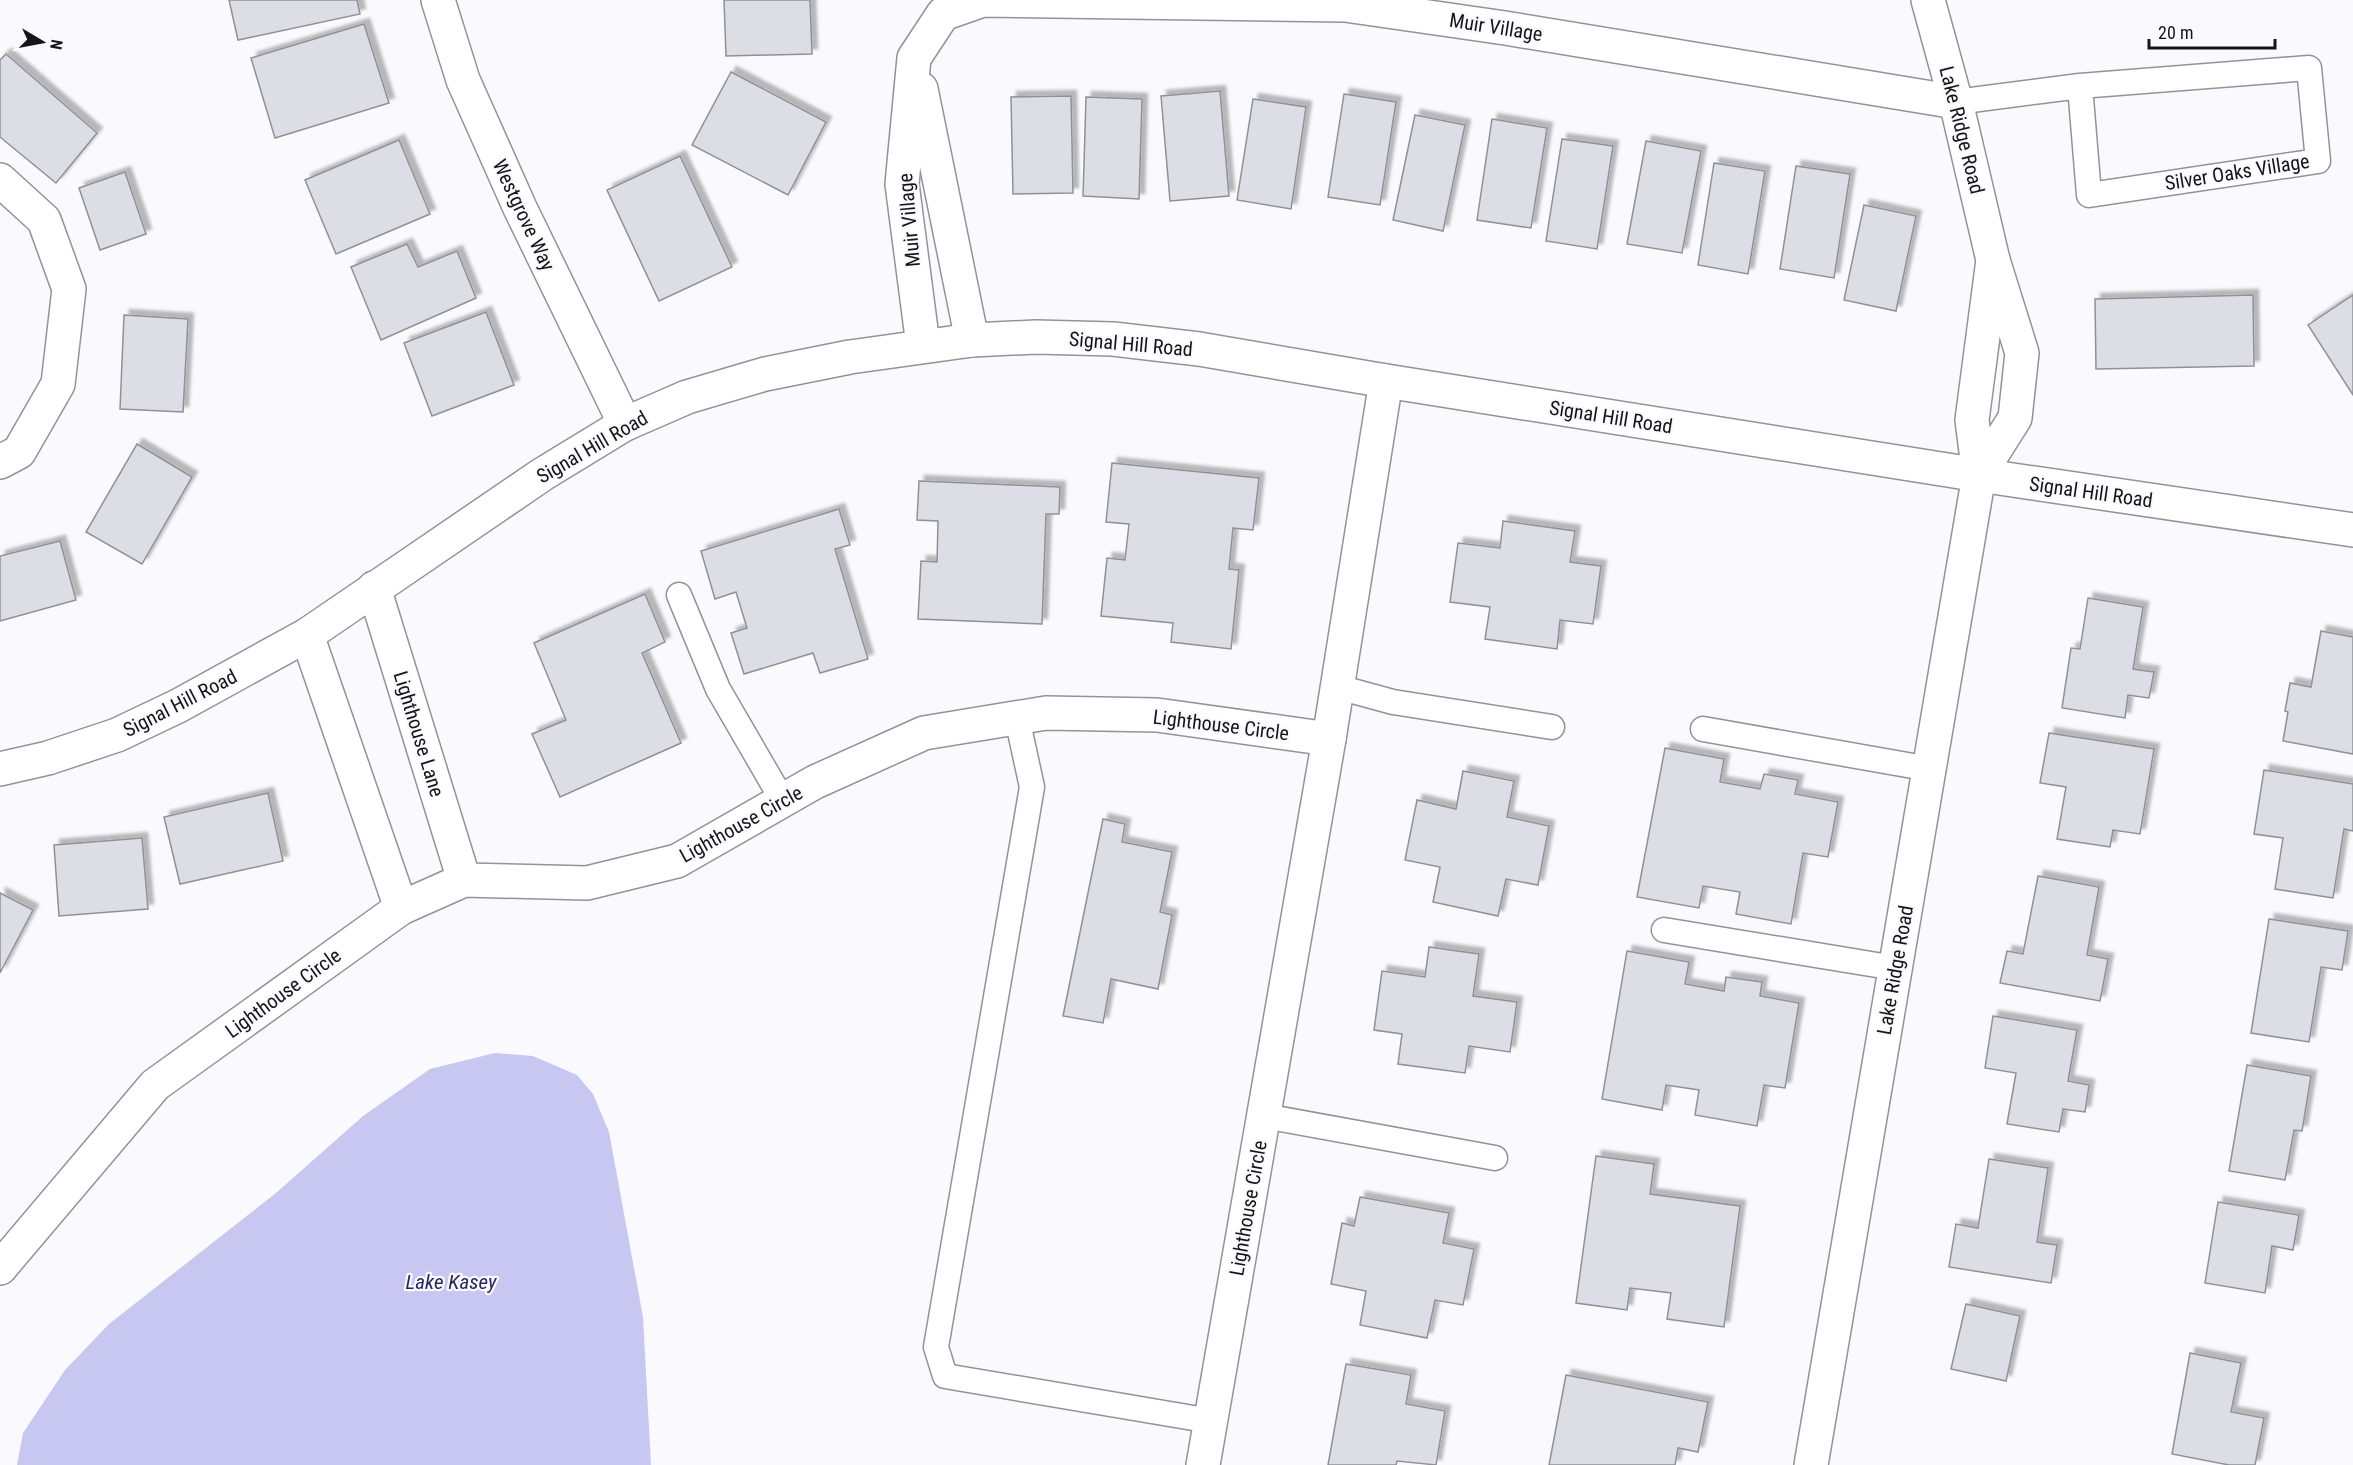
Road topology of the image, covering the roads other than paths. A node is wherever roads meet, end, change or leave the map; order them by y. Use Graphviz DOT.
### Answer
graph roads {
  1 [pos="438,0"];
  2 [pos="1928,0"];
  3 [pos="914,58"];
  4 [pos="2080,86"];
  5 [pos="1956,102"];
  6 [pos="0,180"];
  7 [pos="1993,260"];
  8 [pos="972,339"];
  9 [pos="924,345"];
  10 [pos="1386,381"];
  11 [pos="625,424"];
  12 [pos="0,462"];
  13 [pos="1979,475"];
  14 [pos="2353,530"];
  15 [pos="374,588"];
  16 [pos="679,595"];
  17 [pos="307,635"];
  18 [pos="1338,687"];
  19 [pos="1017,718"];
  20 [pos="1552,727"];
  21 [pos="1703,729"];
  22 [pos="1329,739"];
  23 [pos="0,769"];
  24 [pos="1930,769"];
  25 [pos="783,801"];
  26 [pos="464,880"];
  27 [pos="401,908"];
  28 [pos="1664,930"];
  29 [pos="1895,968"];
  30 [pos="1264,1116"];
  31 [pos="1495,1158"];
  32 [pos="0,1268"];
  33 [pos="1211,1421"];
  34 [pos="1203,1465"];
  35 [pos="1811,1465"];
  1 -- 11 [label="street, Westgrove Way"];
  2 -- 5 [label="street, Lake Ridge Road"];
  3 -- 5 [label="street, Muir Village"];
  3 -- 8 [label="street, Muir Village"];
  3 -- 9 [label="street, Muir Village"];
  4 -- 4 [label="lane, Silver Oaks Village"];
  4 -- 5 [label="lane, Silver Oaks Village"];
  5 -- 7 [label="street, Lake Ridge Road"];
  6 -- 12 [label="street"];
  7 -- 13 [label="street, Lake Ridge Road"];
  7 -- 13 [label="street, Lake Ridge Road"];
  8 -- 9 [label="street, Signal Hill Road"];
  8 -- 10 [label="street, Signal Hill Road"];
  9 -- 11 [label="street, Signal Hill Road"];
  10 -- 13 [label="street, Signal Hill Road"];
  10 -- 18 [label="street, Lighthouse Circle"];
  11 -- 15 [label="street, Signal Hill Road"];
  13 -- 14 [label="street, Signal Hill Road"];
  13 -- 24 [label="street, Lake Ridge Road"];
  15 -- 17 [label="street, Signal Hill Road"];
  15 -- 26 [label="street, Lighthouse Lane"];
  16 -- 25 [label="lane"];
  17 -- 23 [label="street, Signal Hill Road"];
  17 -- 27 [label="street"];
  18 -- 20 [label="lane"];
  18 -- 22 [label="street, Lighthouse Circle"];
  19 -- 22 [label="street, Lighthouse Circle"];
  19 -- 25 [label="street, Lighthouse Circle"];
  19 -- 33 [label="lane"];
  21 -- 24 [label="lane"];
  22 -- 30 [label="street, Lighthouse Circle"];
  24 -- 29 [label="street, Lake Ridge Road"];
  25 -- 26 [label="street, Lighthouse Circle"];
  26 -- 27 [label="street, Lighthouse Circle"];
  27 -- 32 [label="street, Lighthouse Circle"];
  28 -- 29 [label="lane"];
  29 -- 35 [label="street, Lake Ridge Road"];
  30 -- 31 [label="lane"];
  30 -- 33 [label="street, Lighthouse Circle"];
  33 -- 34 [label="street, Lighthouse Circle"];
}
